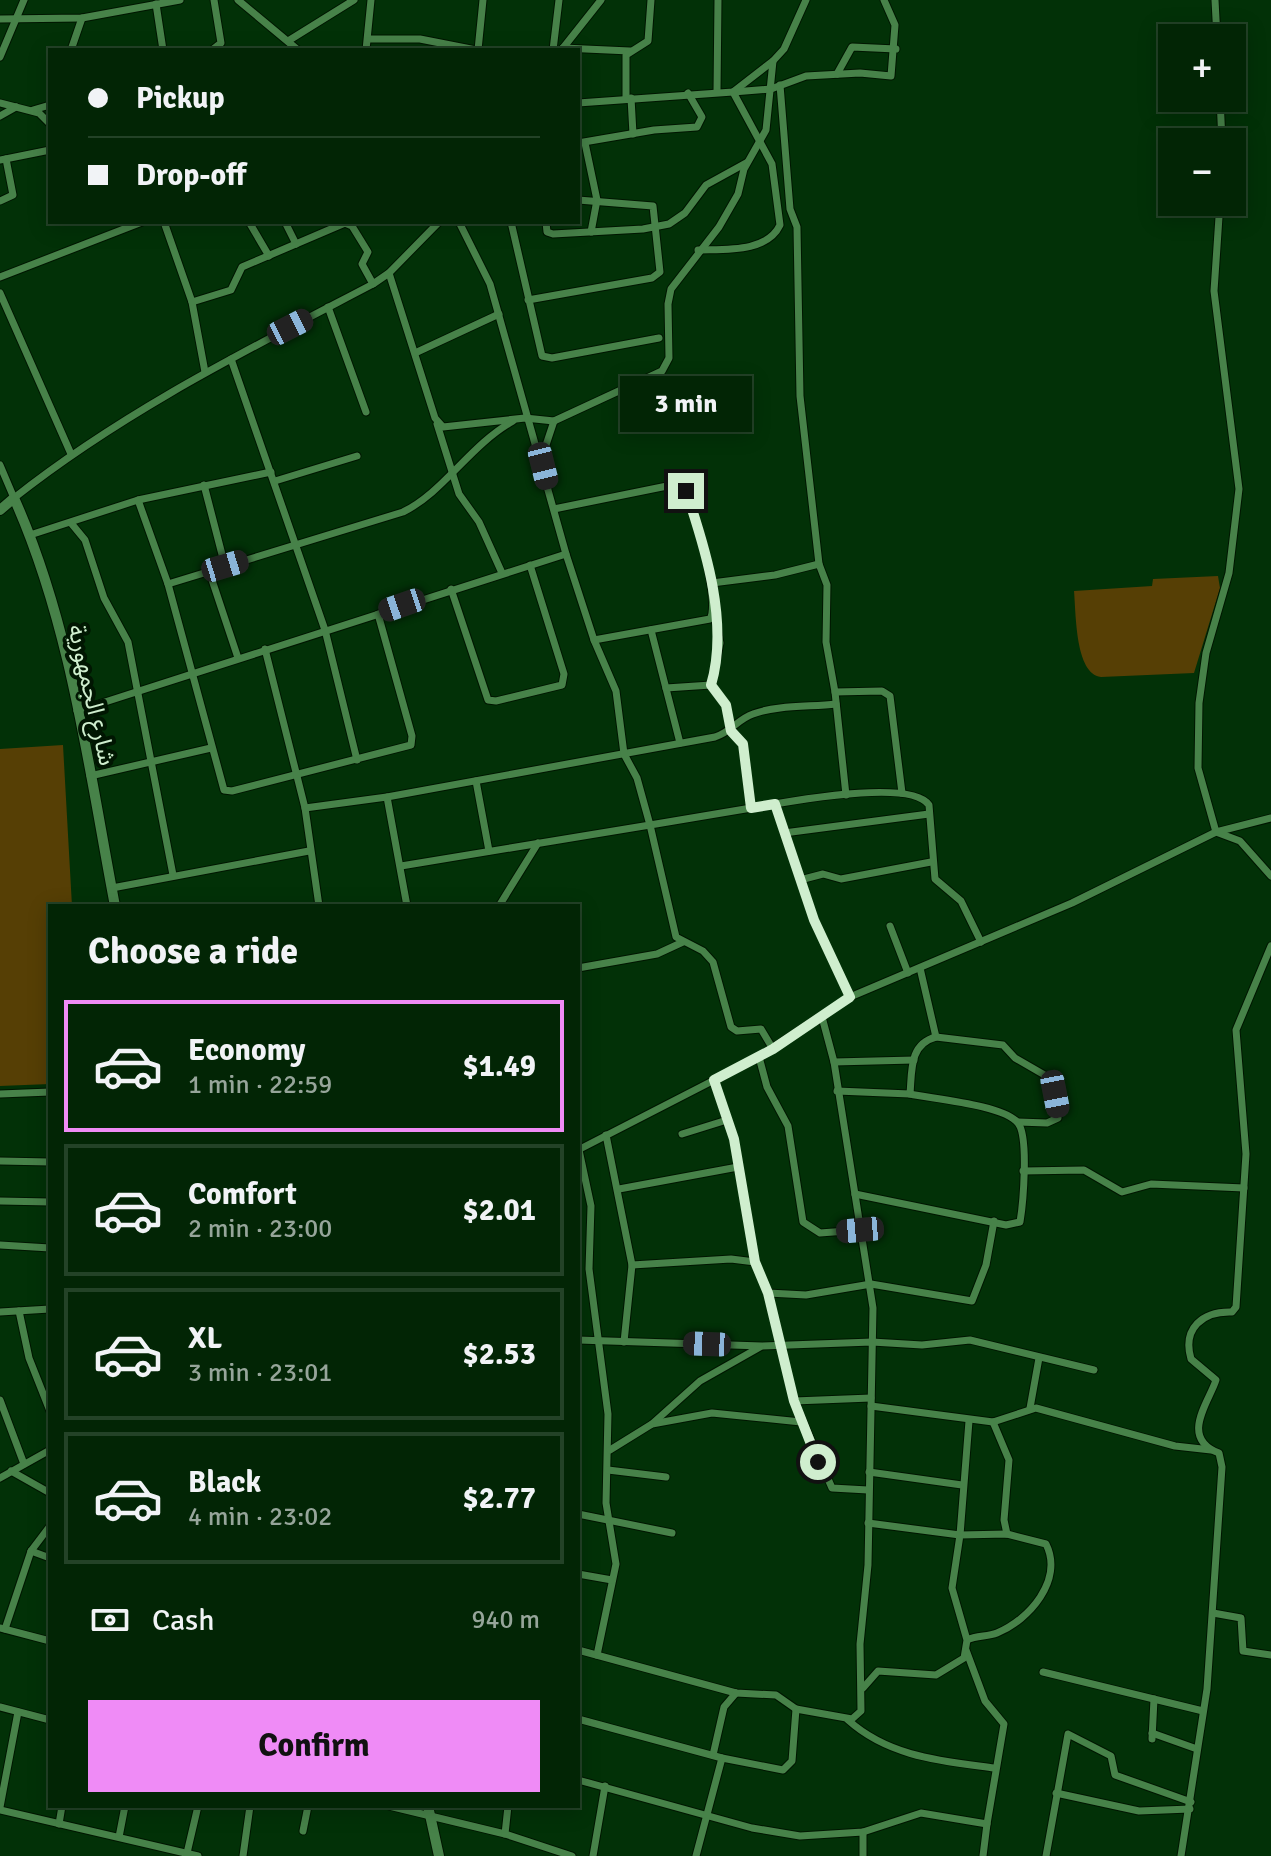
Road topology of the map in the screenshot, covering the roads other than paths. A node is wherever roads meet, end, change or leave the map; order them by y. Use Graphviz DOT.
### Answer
graph roads {
  1 [pos="24,0"];
  2 [pos="110,0"];
  3 [pos="180,0"];
  4 [pos="214,0"];
  5 [pos="238,0"];
  6 [pos="354,0"];
  7 [pos="371,0"];
  8 [pos="483,0"];
  9 [pos="559,0"];
  10 [pos="601,0"];
  11 [pos="651,0"];
  12 [pos="718,0"];
  13 [pos="806,0"];
  14 [pos="884,0"];
  15 [pos="1215,0"];
  16 [pos="156,4"];
  17 [pos="112,12"];
  18 [pos="82,18"];
  19 [pos="0,19"];
  20 [pos="16,19"];
  21 [pos="1216,24"];
  22 [pos="368,39"];
  23 [pos="288,41"];
  24 [pos="445,46"];
  25 [pos="72,48"];
  26 [pos="163,48"];
  27 [pos="215,48"];
  28 [pos="296,48"];
  29 [pos="366,48"];
  30 [pos="477,48"];
  31 [pos="553,48"];
  32 [pos="564,48"];
  33 [pos="896,49"];
  34 [pos="580,50"];
  35 [pos="630,51"];
  36 [pos="0,57"];
  37 [pos="773,61"];
  38 [pos="837,74"];
  39 [pos="780,85"];
  40 [pos="771,89"];
  41 [pos="717,92"];
  42 [pos="733,92"];
  43 [pos="688,93"];
  44 [pos="628,98"];
  45 [pos="0,103"];
  46 [pos="580,103"];
  47 [pos="48,106"];
  48 [pos="16,107"];
  49 [pos="32,110"];
  50 [pos="0,116"];
  51 [pos="48,121"];
  52 [pos="633,134"];
  53 [pos="762,142"];
  54 [pos="582,143"];
  55 [pos="48,150"];
  56 [pos="3,160"];
  57 [pos="748,162"];
  58 [pos="580,200"];
  59 [pos="597,200"];
  60 [pos="0,201"];
  61 [pos="1219,216"];
  62 [pos="137,224"];
  63 [pos="165,224"];
  64 [pos="250,224"];
  65 [pos="286,224"];
  66 [pos="342,224"];
  67 [pos="348,224"];
  68 [pos="437,224"];
  69 [pos="460,224"];
  70 [pos="511,224"];
  71 [pos="546,224"];
  72 [pos="654,227"];
  73 [pos="591,232"];
  74 [pos="296,244"];
  75 [pos="698,250"];
  76 [pos="269,256"];
  77 [pos="389,273"];
  78 [pos="0,277"];
  79 [pos="373,284"];
  80 [pos="0,293"];
  81 [pos="528,300"];
  82 [pos="192,302"];
  83 [pos="328,307"];
  84 [pos="499,314"];
  85 [pos="659,338"];
  86 [pos="415,353"];
  87 [pos="231,359"];
  88 [pos="205,372"];
  89 [pos="366,412"];
  90 [pos="522,418"];
  91 [pos="554,421"];
  92 [pos="437,424"];
  93 [pos="71,454"];
  94 [pos="357,456"];
  95 [pos="541,459"];
  96 [pos="0,465"];
  97 [pos="271,472"];
  98 [pos="450,472"];
  99 [pos="275,481"];
  100 [pos="204,485"];
  101 [pos="14,498"];
  102 [pos="138,500"];
  103 [pos="554,509"];
  104 [pos="0,512"];
  105 [pos="25,522"];
  106 [pos="71,523"];
  107 [pos="30,535"];
  108 [pos="298,543"];
  109 [pos="566,554"];
  110 [pos="819,564"];
  111 [pos="530,565"];
  112 [pos="225,566"];
  113 [pos="209,571"];
  114 [pos="502,573"];
  115 [pos="712,583"];
  116 [pos="168,584"];
  117 [pos="451,589"];
  118 [pos="378,614"];
  119 [pos="714,614"];
  120 [pos="325,630"];
  121 [pos="651,630"];
  122 [pos="594,640"];
  123 [pos="265,649"];
  124 [pos="238,658"];
  125 [pos="191,673"];
  126 [pos="711,685"];
  127 [pos="666,688"];
  128 [pos="135,691"];
  129 [pos="835,692"];
  130 [pos="836,704"];
  131 [pos="77,711"];
  132 [pos="731,731"];
  133 [pos="680,743"];
  134 [pos="211,748"];
  135 [pos="624,754"];
  136 [pos="357,760"];
  137 [pos="149,763"];
  138 [pos="298,775"];
  139 [pos="90,776"];
  140 [pos="476,781"];
  141 [pos="902,793"];
  142 [pos="846,795"];
  143 [pos="387,797"];
  144 [pos="775,804"];
  145 [pos="305,808"];
  146 [pos="751,808"];
  147 [pos="929,814"];
  148 [pos="1271,818"];
  149 [pos="650,825"];
  150 [pos="1216,832"];
  151 [pos="784,833"];
  152 [pos="538,843"];
  153 [pos="309,851"];
  154 [pos="489,851"];
  155 [pos="931,862"];
  156 [pos="401,866"];
  157 [pos="173,875"];
  158 [pos="1271,876"];
  159 [pos="800,880"];
  160 [pos="112,888"];
  161 [pos="115,904"];
  162 [pos="319,904"];
  163 [pos="407,904"];
  164 [pos="500,904"];
  165 [pos="890,926"];
  166 [pos="683,942"];
  167 [pos="981,942"];
  168 [pos="1271,946"];
  169 [pos="580,968"];
  170 [pos="920,968"];
  171 [pos="908,973"];
  172 [pos="850,997"];
  173 [pos="822,1017"];
  174 [pos="936,1037"];
  175 [pos="773,1049"];
  176 [pos="759,1057"];
  177 [pos="914,1060"];
  178 [pos="834,1062"];
  179 [pos="714,1080"];
  180 [pos="837,1091"];
  181 [pos="48,1092"];
  182 [pos="0,1094"];
  183 [pos="910,1094"];
  184 [pos="727,1120"];
  185 [pos="1018,1122"];
  186 [pos="682,1134"];
  187 [pos="606,1135"];
  188 [pos="580,1149"];
  189 [pos="580,1155"];
  190 [pos="0,1161"];
  191 [pos="48,1162"];
  192 [pos="738,1167"];
  193 [pos="1023,1171"];
  194 [pos="1244,1188"];
  195 [pos="619,1189"];
  196 [pos="855,1194"];
  197 [pos="0,1201"];
  198 [pos="48,1202"];
  199 [pos="994,1221"];
  200 [pos="860,1230"];
  201 [pos="0,1245"];
  202 [pos="48,1248"];
  203 [pos="755,1262"];
  204 [pos="632,1265"];
  205 [pos="871,1284"];
  206 [pos="768,1293"];
  207 [pos="48,1309"];
  208 [pos="19,1311"];
  209 [pos="0,1312"];
  210 [pos="580,1340"];
  211 [pos="597,1341"];
  212 [pos="624,1342"];
  213 [pos="872,1342"];
  214 [pos="779,1345"];
  215 [pos="762,1346"];
  216 [pos="1039,1358"];
  217 [pos="1094,1370"];
  218 [pos="0,1400"];
  219 [pos="794,1401"];
  220 [pos="871,1402"];
  221 [pos="48,1406"];
  222 [pos="1030,1408"];
  223 [pos="969,1421"];
  224 [pos="801,1422"];
  225 [pos="993,1422"];
  226 [pos="652,1424"];
  227 [pos="610,1450"];
  228 [pos="48,1451"];
  229 [pos="1213,1451"];
  230 [pos="24,1464"];
  231 [pos="608,1470"];
  232 [pos="11,1471"];
  233 [pos="869,1472"];
  234 [pos="666,1477"];
  235 [pos="0,1478"];
  236 [pos="962,1485"];
  237 [pos="868,1490"];
  238 [pos="48,1492"];
  239 [pos="580,1514"];
  240 [pos="608,1518"];
  241 [pos="868,1523"];
  242 [pos="48,1529"];
  243 [pos="672,1533"];
  244 [pos="1007,1534"];
  245 [pos="960,1535"];
  246 [pos="31,1551"];
  247 [pos="48,1557"];
  248 [pos="580,1574"];
  249 [pos="612,1580"];
  250 [pos="1213,1613"];
  251 [pos="2,1629"];
  252 [pos="48,1640"];
  253 [pos="967,1640"];
  254 [pos="966,1650"];
  255 [pos="580,1651"];
  256 [pos="597,1655"];
  257 [pos="1271,1655"];
  258 [pos="1043,1672"];
  259 [pos="861,1690"];
  260 [pos="736,1693"];
  261 [pos="1154,1699"];
  262 [pos="0,1707"];
  263 [pos="796,1709"];
  264 [pos="1203,1711"];
  265 [pos="18,1712"];
  266 [pos="48,1720"];
  267 [pos="580,1720"];
  268 [pos="848,1720"];
  269 [pos="1197,1749"];
  270 [pos="713,1755"];
  271 [pos="722,1758"];
  272 [pos="994,1768"];
  273 [pos="580,1780"];
  274 [pos="605,1786"];
  275 [pos="1056,1793"];
  276 [pos="1190,1806"];
  277 [pos="0,1808"];
  278 [pos="62,1808"];
  279 [pos="125,1808"];
  280 [pos="198,1808"];
  281 [pos="250,1808"];
  282 [pos="308,1808"];
  283 [pos="396,1808"];
  284 [pos="429,1808"];
  285 [pos="508,1808"];
  286 [pos="707,1814"];
  287 [pos="432,1818"];
  288 [pos="59,1824"];
  289 [pos="987,1824"];
  290 [pos="303,1831"];
  291 [pos="863,1832"];
  292 [pos="505,1834"];
  293 [pos="119,1837"];
  294 [pos="187,1853"];
  295 [pos="198,1856"];
  296 [pos="243,1856"];
  297 [pos="439,1856"];
  298 [pos="572,1856"];
  299 [pos="593,1856"];
  300 [pos="696,1856"];
  301 [pos="863,1856"];
  302 [pos="983,1856"];
  303 [pos="1046,1856"];
  304 [pos="1181,1856"];
  1 -- 20 [label="street"];
  2 -- 17 [label="street"];
  3 -- 16 [label="street"];
  4 -- 27 [label="street"];
  5 -- 23 [label="street"];
  6 -- 23 [label="street"];
  7 -- 22 [label="street"];
  8 -- 30 [label="street"];
  9 -- 31 [label="street"];
  10 -- 32 [label="street"];
  11 -- 35 [label="street"];
  12 -- 41 [label="street"];
  13 -- 37 [label="street"];
  14 -- 33 [label="street"];
  15 -- 21 [label="street"];
  16 -- 17 [label="street"];
  16 -- 26 [label="street"];
  17 -- 18 [label="street"];
  18 -- 20 [label="street"];
  18 -- 25 [label="street"];
  19 -- 20 [label="street"];
  20 -- 36 [label="street"];
  22 -- 24 [label="street"];
  22 -- 29 [label="street"];
  23 -- 28 [label="street"];
  33 -- 38 [label="street"];
  33 -- 38 [label="street"];
  34 -- 35 [label="street"];
  35 -- 44 [label="street"];
  37 -- 40 [label="street"];
  37 -- 42 [label="street"];
  38 -- 39 [label="street"];
  39 -- 40 [label="street"];
  39 -- 110 [label="street"];
  40 -- 42 [label="street"];
  40 -- 53 [label="street"];
  41 -- 42 [label="street"];
  41 -- 43 [label="street"];
  42 -- 53 [label="street"];
  43 -- 44 [label="street"];
  43 -- 52 [label="street"];
  44 -- 46 [label="street"];
  44 -- 52 [label="street"];
  45 -- 48 [label="street"];
  47 -- 49 [label="street"];
  48 -- 49 [label="street"];
  48 -- 50 [label="street"];
  49 -- 51 [label="street"];
  52 -- 54 [label="street"];
  53 -- 57 [label="street"];
  53 -- 75 [label="street"];
  54 -- 59 [label="street"];
  55 -- 56 [label="street"];
  56 -- 60 [label="street"];
  57 -- 72 [label="street"];
  57 -- 75 [label="street"];
  58 -- 59 [label="street"];
  59 -- 72 [label="street"];
  59 -- 73 [label="street"];
  61 -- 150 [label="street"];
  62 -- 78 [label="street"];
  63 -- 82 [label="street"];
  64 -- 76 [label="street"];
  65 -- 74 [label="street"];
  66 -- 74 [label="street"];
  67 -- 79 [label="street"];
  68 -- 77 [label="street"];
  69 -- 84 [label="street"];
  70 -- 81 [label="street"];
  71 -- 73 [label="street"];
  72 -- 73 [label="street"];
  72 -- 81 [label="street"];
  74 -- 76 [label="street"];
  75 -- 91 [label="street"];
  76 -- 82 [label="street"];
  77 -- 79 [label="street"];
  77 -- 86 [label="street"];
  79 -- 83 [label="street"];
  80 -- 93 [label="street"];
  81 -- 85 [label="street"];
  82 -- 88 [label="street"];
  83 -- 87 [label="street"];
  83 -- 89 [label="street"];
  84 -- 86 [label="street"];
  84 -- 90 [label="street"];
  86 -- 92 [label="street"];
  87 -- 88 [label="street"];
  87 -- 97 [label="street"];
  88 -- 93 [label="street"];
  90 -- 91 [label="street"];
  90 -- 92 [label="street"];
  90 -- 95 [label="street"];
  90 -- 98 [label="street"];
  91 -- 95 [label="street"];
  92 -- 98 [label="street"];
  93 -- 101 [label="street"];
  94 -- 99 [label="street"];
  95 -- 103 [label="street"];
  96 -- 101 [label="street"];
  97 -- 99 [label="street"];
  97 -- 100 [label="street"];
  98 -- 108 [label="street"];
  98 -- 114 [label="street"];
  99 -- 108 [label="street"];
  100 -- 102 [label="street"];
  100 -- 112 [label="street"];
  101 -- 104 [label="main road"];
  101 -- 105 [label="main road, شارع الجمهورية"];
  102 -- 106 [label="street"];
  102 -- 116 [label="street"];
  103 -- 109 [label="street"];
  103 -- 115 [label="street"];
  104 -- 105 [label="main road"];
  105 -- 107 [label="main road, شارع الجمهورية"];
  106 -- 107 [label="street"];
  106 -- 128 [label="street"];
  107 -- 131 [label="main road, شارع الجمهورية"];
  108 -- 112 [label="street"];
  108 -- 120 [label="street"];
  109 -- 111 [label="street"];
  109 -- 122 [label="street"];
  110 -- 115 [label="street"];
  110 -- 129 [label="street"];
  111 -- 114 [label="street"];
  111 -- 117 [label="street"];
  112 -- 113 [label="street"];
  113 -- 116 [label="street"];
  113 -- 124 [label="street"];
  114 -- 117 [label="street"];
  115 -- 119 [label="street"];
  116 -- 125 [label="street"];
  117 -- 118 [label="street"];
  118 -- 120 [label="street"];
  118 -- 136 [label="street"];
  119 -- 121 [label="street"];
  119 -- 126 [label="street"];
  120 -- 123 [label="street"];
  120 -- 136 [label="street"];
  121 -- 122 [label="street"];
  121 -- 127 [label="street"];
  122 -- 135 [label="street"];
  123 -- 124 [label="street"];
  123 -- 138 [label="street"];
  124 -- 125 [label="street"];
  125 -- 128 [label="street"];
  125 -- 134 [label="street"];
  126 -- 127 [label="street"];
  126 -- 132 [label="street"];
  127 -- 133 [label="street"];
  128 -- 131 [label="street"];
  128 -- 137 [label="street"];
  129 -- 130 [label="street"];
  129 -- 141 [label="street"];
  130 -- 132 [label="street"];
  130 -- 142 [label="street"];
  131 -- 139 [label="main road, شارع الجمهورية"];
  132 -- 133 [label="street"];
  132 -- 146 [label="street"];
  133 -- 135 [label="street"];
  134 -- 137 [label="street"];
  134 -- 138 [label="street"];
  135 -- 140 [label="street"];
  135 -- 149 [label="street"];
  136 -- 138 [label="street"];
  137 -- 139 [label="street"];
  137 -- 157 [label="street"];
  138 -- 145 [label="street"];
  139 -- 160 [label="main road, شارع الجمهورية"];
  140 -- 143 [label="street"];
  140 -- 154 [label="street"];
  141 -- 142 [label="street"];
  141 -- 147 [label="street"];
  142 -- 144 [label="street"];
  143 -- 145 [label="street"];
  143 -- 156 [label="street"];
  144 -- 146 [label="street"];
  144 -- 151 [label="street"];
  145 -- 153 [label="street"];
  146 -- 149 [label="street"];
  147 -- 151 [label="street"];
  147 -- 155 [label="street"];
  148 -- 150 [label="street"];
  149 -- 152 [label="street"];
  149 -- 166 [label="street"];
  150 -- 158 [label="street"];
  150 -- 167 [label="street"];
  151 -- 159 [label="street"];
  152 -- 154 [label="street"];
  152 -- 164 [label="street"];
  153 -- 157 [label="street"];
  153 -- 162 [label="street"];
  154 -- 156 [label="street"];
  155 -- 159 [label="street"];
  155 -- 167 [label="street"];
  156 -- 163 [label="street"];
  157 -- 160 [label="street"];
  159 -- 172 [label="street"];
  160 -- 161 [label="main road, شارع الجمهورية"];
  165 -- 171 [label="street"];
  166 -- 169 [label="street"];
  166 -- 175 [label="street"];
  167 -- 170 [label="street"];
  168 -- 194 [label="street"];
  170 -- 171 [label="street"];
  170 -- 174 [label="street"];
  171 -- 172 [label="street"];
  172 -- 173 [label="street"];
  173 -- 175 [label="street"];
  173 -- 178 [label="street"];
  174 -- 177 [label="street"];
  174 -- 185 [label="street"];
  175 -- 176 [label="street"];
  176 -- 179 [label="street"];
  176 -- 200 [label="street"];
  177 -- 178 [label="street"];
  177 -- 183 [label="street"];
  178 -- 180 [label="street"];
  179 -- 184 [label="street"];
  179 -- 187 [label="street"];
  180 -- 183 [label="street"];
  180 -- 196 [label="street"];
  181 -- 182 [label="street"];
  183 -- 185 [label="street"];
  184 -- 186 [label="street"];
  184 -- 192 [label="street"];
  185 -- 193 [label="street"];
  187 -- 188 [label="street"];
  187 -- 195 [label="street"];
  189 -- 211 [label="street"];
  190 -- 191 [label="street"];
  192 -- 195 [label="street"];
  192 -- 203 [label="street"];
  193 -- 194 [label="street"];
  193 -- 199 [label="street"];
  194 -- 229 [label="street"];
  195 -- 204 [label="street"];
  196 -- 199 [label="street"];
  196 -- 200 [label="street"];
  197 -- 198 [label="street"];
  199 -- 205 [label="street"];
  200 -- 205 [label="street"];
  201 -- 202 [label="street"];
  203 -- 204 [label="street"];
  203 -- 206 [label="street"];
  204 -- 212 [label="street"];
  205 -- 206 [label="street"];
  205 -- 213 [label="street"];
  206 -- 214 [label="street"];
  207 -- 208 [label="street"];
  208 -- 209 [label="street"];
  208 -- 221 [label="street"];
  210 -- 211 [label="street"];
  211 -- 212 [label="street"];
  211 -- 227 [label="street"];
  212 -- 215 [label="street"];
  213 -- 214 [label="street"];
  213 -- 216 [label="street"];
  213 -- 220 [label="street"];
  214 -- 215 [label="street"];
  214 -- 219 [label="street"];
  215 -- 226 [label="street"];
  216 -- 217 [label="street"];
  216 -- 222 [label="street"];
  218 -- 230 [label="street"];
  219 -- 220 [label="street"];
  219 -- 224 [label="street"];
  220 -- 223 [label="street"];
  220 -- 233 [label="street"];
  222 -- 225 [label="street"];
  222 -- 229 [label="street"];
  223 -- 225 [label="street"];
  223 -- 236 [label="street"];
  224 -- 226 [label="street"];
  224 -- 237 [label="street"];
  225 -- 244 [label="street"];
  226 -- 227 [label="street"];
  227 -- 231 [label="street"];
  228 -- 230 [label="street"];
  229 -- 250 [label="street"];
  230 -- 232 [label="street"];
  231 -- 234 [label="street"];
  231 -- 240 [label="street"];
  232 -- 235 [label="street"];
  232 -- 238 [label="street"];
  233 -- 236 [label="street"];
  233 -- 237 [label="street"];
  236 -- 245 [label="street"];
  237 -- 241 [label="street"];
  239 -- 240 [label="street"];
  240 -- 243 [label="street"];
  240 -- 249 [label="street"];
  241 -- 245 [label="street"];
  241 -- 259 [label="street"];
  242 -- 246 [label="street"];
  244 -- 245 [label="street"];
  244 -- 253 [label="street"];
  245 -- 253 [label="street"];
  246 -- 247 [label="street"];
  246 -- 251 [label="street"];
  248 -- 249 [label="street"];
  249 -- 256 [label="street"];
  250 -- 257 [label="street"];
  250 -- 264 [label="street"];
  251 -- 252 [label="street"];
  253 -- 254 [label="street"];
  254 -- 259 [label="street"];
  254 -- 272 [label="street"];
  255 -- 256 [label="street"];
  256 -- 260 [label="street"];
  258 -- 261 [label="street"];
  259 -- 268 [label="street"];
  260 -- 263 [label="street"];
  260 -- 270 [label="street"];
  261 -- 264 [label="street"];
  261 -- 269 [label="street"];
  262 -- 265 [label="street"];
  263 -- 268 [label="street"];
  263 -- 271 [label="street"];
  264 -- 269 [label="street"];
  265 -- 266 [label="street"];
  265 -- 277 [label="street"];
  267 -- 270 [label="street"];
  268 -- 272 [label="street"];
  269 -- 276 [label="street"];
  270 -- 271 [label="street"];
  271 -- 286 [label="street"];
  272 -- 289 [label="street"];
  273 -- 274 [label="street"];
  274 -- 286 [label="street"];
  274 -- 299 [label="street"];
  275 -- 276 [label="street"];
  275 -- 276 [label="street"];
  275 -- 303 [label="street"];
  276 -- 304 [label="street"];
  277 -- 288 [label="street"];
  278 -- 288 [label="street"];
  279 -- 293 [label="street"];
  280 -- 294 [label="street"];
  281 -- 296 [label="street"];
  282 -- 290 [label="street"];
  283 -- 287 [label="street"];
  284 -- 287 [label="main road"];
  285 -- 292 [label="street"];
  286 -- 291 [label="street"];
  286 -- 300 [label="street"];
  287 -- 292 [label="street"];
  287 -- 297 [label="main road"];
  288 -- 293 [label="street"];
  289 -- 291 [label="street"];
  289 -- 302 [label="street"];
  291 -- 301 [label="street"];
  292 -- 298 [label="street"];
  293 -- 294 [label="street"];
  294 -- 295 [label="street"];
}
